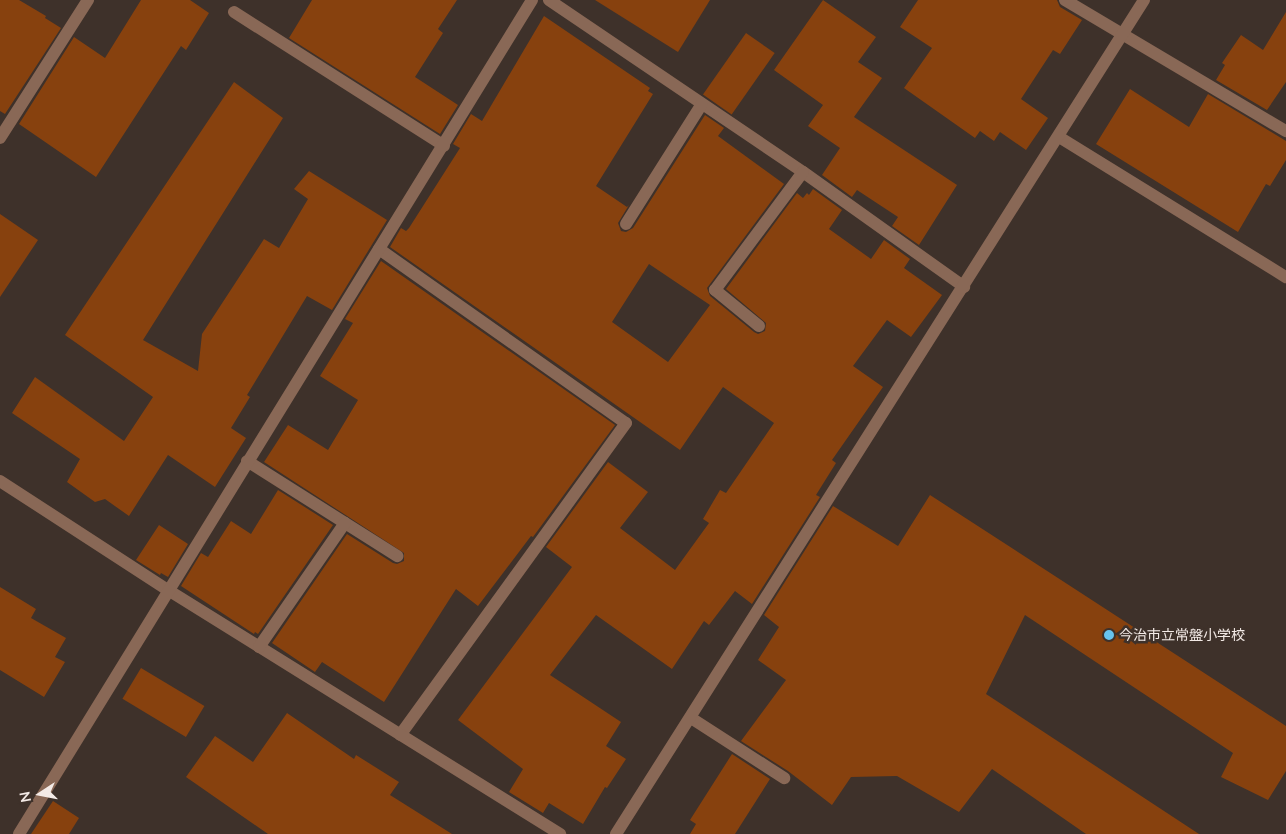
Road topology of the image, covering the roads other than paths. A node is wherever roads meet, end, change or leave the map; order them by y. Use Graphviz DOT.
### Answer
graph roads {
  1 [pos="88,0"];
  2 [pos="532,0"];
  3 [pos="549,0"];
  4 [pos="1065,0"];
  5 [pos="1144,0"];
  6 [pos="234,12"];
  7 [pos="1123,36"];
  8 [pos="702,104"];
  9 [pos="1286,131"];
  10 [pos="1059,137"];
  11 [pos="0,138"];
  12 [pos="444,146"];
  13 [pos="803,172"];
  14 [pos="626,224"];
  15 [pos="379,249"];
  16 [pos="1286,277"];
  17 [pos="964,287"];
  18 [pos="759,326"];
  19 [pos="247,461"];
  20 [pos="0,480"];
  21 [pos="345,523"];
  22 [pos="397,556"];
  23 [pos="168,590"];
  24 [pos="259,647"];
  25 [pos="690,718"];
  26 [pos="400,735"];
  27 [pos="784,778"];
  28 [pos="19,834"];
  29 [pos="560,834"];
  30 [pos="616,834"];
  1 -- 11 [label="street"];
  2 -- 12 [label="street"];
  3 -- 8 [label="street"];
  4 -- 7 [label="street"];
  5 -- 7 [label="street"];
  6 -- 12 [label="street"];
  7 -- 9 [label="street"];
  7 -- 10 [label="street"];
  8 -- 13 [label="street"];
  8 -- 14 [label="street"];
  10 -- 16 [label="street"];
  10 -- 17 [label="street"];
  12 -- 15 [label="street"];
  13 -- 17 [label="street"];
  13 -- 18 [label="street"];
  15 -- 19 [label="street"];
  15 -- 26 [label="street"];
  17 -- 25 [label="street"];
  19 -- 21 [label="street"];
  19 -- 23 [label="street"];
  20 -- 23 [label="street"];
  21 -- 22 [label="street"];
  21 -- 24 [label="street"];
  23 -- 24 [label="street"];
  23 -- 28 [label="street"];
  24 -- 26 [label="street"];
  25 -- 27 [label="street"];
  25 -- 30 [label="street"];
  26 -- 29 [label="street"];
}
